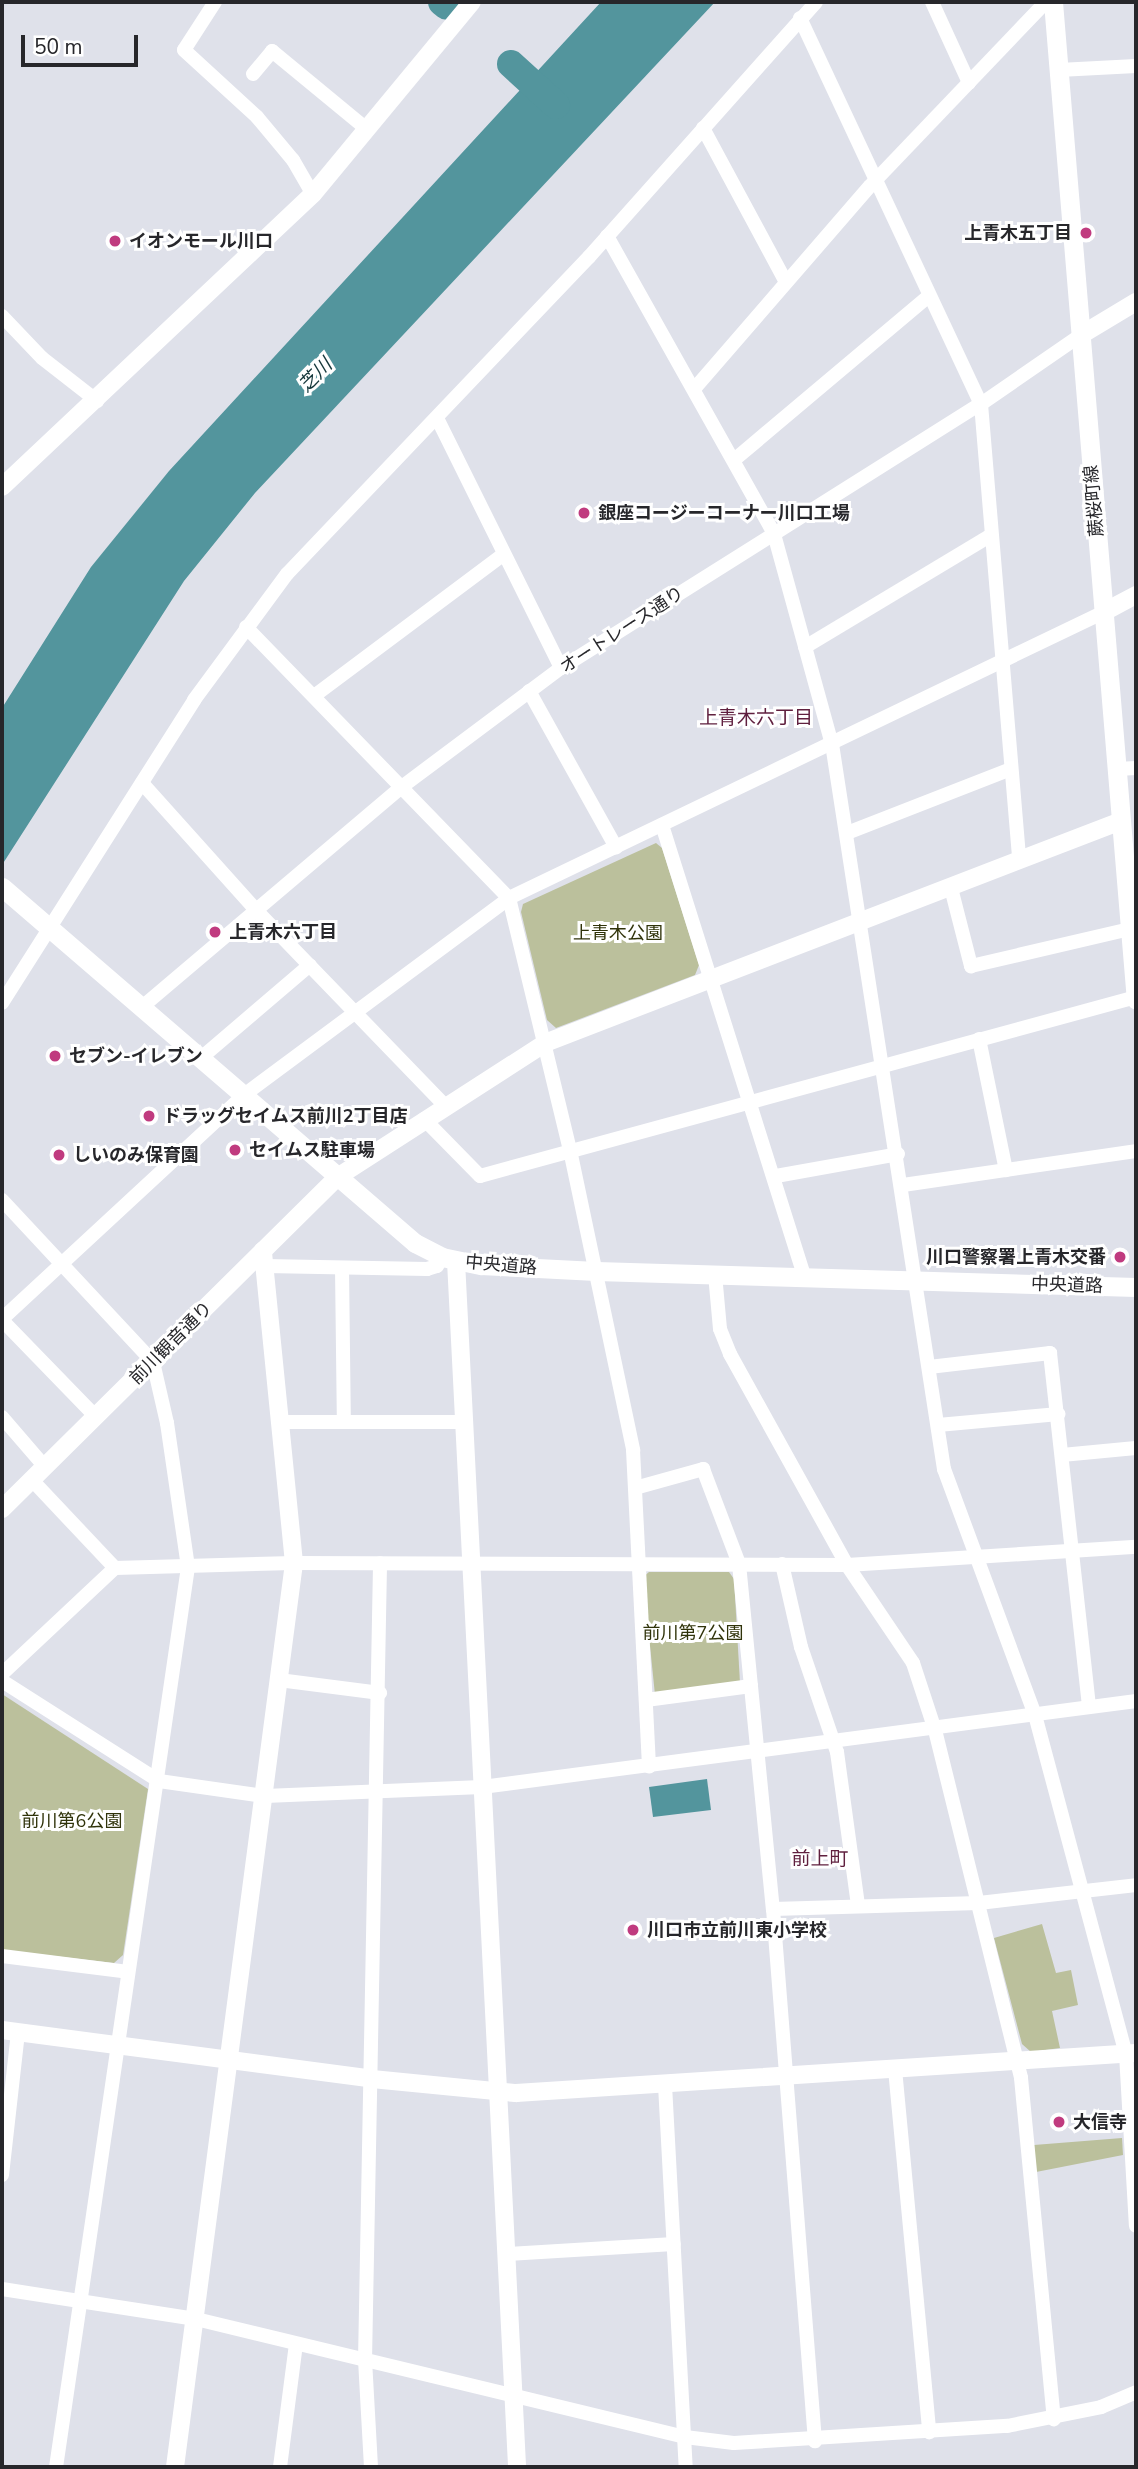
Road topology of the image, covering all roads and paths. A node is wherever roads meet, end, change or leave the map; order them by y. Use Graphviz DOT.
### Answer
graph roads {
  1 [pos="215,2"];
  2 [pos="472,2"];
  3 [pos="816,2"];
  4 [pos="932,2"];
  5 [pos="1046,2"];
  6 [pos="1054,2"];
  7 [pos="800,18"];
  8 [pos="1136,66"];
  9 [pos="1059,69"];
  10 [pos="253,74"];
  11 [pos="969,83"];
  12 [pos="703,128"];
  13 [pos="368,130"];
  14 [pos="874,181"];
  15 [pos="313,194"];
  16 [pos="607,236"];
  17 [pos="786,282"];
  18 [pos="929,296"];
  19 [pos="1136,302"];
  20 [pos="2,316"];
  21 [pos="1081,335"];
  22 [pos="695,388"];
  23 [pos="97,401"];
  24 [pos="981,404"];
  25 [pos="437,418"];
  26 [pos="734,460"];
  27 [pos="2,487"];
  28 [pos="774,534"];
  29 [pos="990,536"];
  30 [pos="505,554"];
  31 [pos="1136,595"];
  32 [pos="1104,612"];
  33 [pos="246,627"];
  34 [pos="805,647"];
  35 [pos="1002,661"];
  36 [pos="561,668"];
  37 [pos="529,691"];
  38 [pos="314,696"];
  39 [pos="832,744"];
  40 [pos="1011,769"];
  41 [pos="1126,769"];
  42 [pos="142,783"];
  43 [pos="403,786"];
  44 [pos="1121,821"];
  45 [pos="662,825"];
  46 [pos="847,834"];
  47 [pos="616,847"];
  48 [pos="1019,860"];
  49 [pos="1132,875"];
  50 [pos="2,887"];
  51 [pos="951,888"];
  52 [pos="509,898"];
  53 [pos="256,910"];
  54 [pos="862,923"];
  55 [pos="49,927"];
  56 [pos="1130,929"];
  57 [pos="310,965"];
  58 [pos="711,980"];
  59 [pos="1136,999"];
  60 [pos="2,1003"];
  61 [pos="142,1007"];
  62 [pos="356,1011"];
  63 [pos="979,1039"];
  64 [pos="545,1043"];
  65 [pos="201,1058"];
  66 [pos="884,1065"];
  67 [pos="244,1095"];
  68 [pos="751,1101"];
  69 [pos="445,1106"];
  70 [pos="424,1119"];
  71 [pos="570,1150"];
  72 [pos="1136,1151"];
  73 [pos="898,1154"];
  74 [pos="1006,1170"];
  75 [pos="339,1176"];
  76 [pos="776,1177"];
  77 [pos="903,1185"];
  78 [pos="2,1200"];
  79 [pos="264,1259"];
  80 [pos="449,1259"];
  81 [pos="62,1262"];
  82 [pos="342,1268"];
  83 [pos="596,1271"];
  84 [pos="715,1274"];
  85 [pos="805,1278"];
  86 [pos="915,1280"];
  87 [pos="1136,1287"];
  88 [pos="2,1320"];
  89 [pos="153,1362"];
  90 [pos="929,1367"];
  91 [pos="1058,1413"];
  92 [pos="2,1417"];
  93 [pos="96,1417"];
  94 [pos="280,1422"];
  95 [pos="464,1422"];
  96 [pos="344,1423"];
  97 [pos="937,1425"];
  98 [pos="1136,1448"];
  99 [pos="1062,1455"];
  100 [pos="38,1473"];
  101 [pos="635,1488"];
  102 [pos="2,1509"];
  103 [pos="1136,1547"];
  104 [pos="1073,1552"];
  105 [pos="975,1558"];
  106 [pos="294,1563"];
  107 [pos="380,1563"];
  108 [pos="739,1564"];
  109 [pos="782,1564"];
  110 [pos="637,1565"];
  111 [pos="847,1565"];
  112 [pos="188,1567"];
  113 [pos="470,1567"];
  114 [pos="115,1568"];
  115 [pos="2,1674"];
  116 [pos="279,1680"];
  117 [pos="2,1681"];
  118 [pos="751,1686"];
  119 [pos="380,1693"];
  120 [pos="646,1700"];
  121 [pos="1136,1701"];
  122 [pos="1089,1707"];
  123 [pos="1035,1715"];
  124 [pos="935,1730"];
  125 [pos="834,1744"];
  126 [pos="757,1753"];
  127 [pos="649,1767"];
  128 [pos="159,1781"];
  129 [pos="482,1787"];
  130 [pos="378,1791"];
  131 [pos="265,1796"];
  132 [pos="1136,1885"];
  133 [pos="1084,1890"];
  134 [pos="979,1903"];
  135 [pos="858,1906"];
  136 [pos="773,1909"];
  137 [pos="2,1956"];
  138 [pos="128,1972"];
  139 [pos="10,2031"];
  140 [pos="117,2045"];
  141 [pos="1131,2054"];
  142 [pos="230,2061"];
  143 [pos="1017,2061"];
  144 [pos="895,2069"];
  145 [pos="783,2077"];
  146 [pos="372,2079"];
  147 [pos="665,2085"];
  148 [pos="500,2093"];
  149 [pos="2,2175"];
  150 [pos="1136,2226"];
  151 [pos="674,2244"];
  152 [pos="507,2254"];
  153 [pos="2,2289"];
  154 [pos="80,2301"];
  155 [pos="196,2319"];
  156 [pos="296,2344"];
  157 [pos="365,2361"];
  158 [pos="1136,2392"];
  159 [pos="514,2396"];
  160 [pos="1054,2419"];
  161 [pos="929,2432"];
  162 [pos="685,2437"];
  163 [pos="815,2441"];
  164 [pos="56,2467"];
  165 [pos="175,2467"];
  166 [pos="280,2467"];
  167 [pos="371,2467"];
  168 [pos="517,2467"];
  169 [pos="686,2467"];
  1 -- 15 [label="street"];
  2 -- 13 [label="street"];
  3 -- 7 [label="street"];
  4 -- 11 [label="street"];
  5 -- 11 [label="street"];
  6 -- 9 [label="main road, 蕨桜町線"];
  7 -- 12 [label="street"];
  7 -- 14 [label="street"];
  8 -- 9 [label="street"];
  9 -- 21 [label="main road, 蕨桜町線"];
  10 -- 13 [label="street"];
  11 -- 14 [label="street"];
  12 -- 16 [label="street"];
  12 -- 17 [label="street"];
  13 -- 15 [label="street"];
  14 -- 17 [label="street"];
  14 -- 18 [label="street"];
  15 -- 23 [label="street"];
  16 -- 22 [label="street"];
  16 -- 25 [label="street"];
  17 -- 22 [label="street"];
  18 -- 24 [label="street"];
  18 -- 26 [label="street"];
  19 -- 21 [label="street, オートレース通り"];
  20 -- 23 [label="street"];
  21 -- 24 [label="street, オートレース通り"];
  21 -- 32 [label="main road, 蕨桜町線"];
  22 -- 26 [label="street"];
  23 -- 27 [label="street"];
  24 -- 28 [label="street, オートレース通り"];
  24 -- 29 [label="street"];
  25 -- 30 [label="street"];
  25 -- 33 [label="street"];
  26 -- 28 [label="street"];
  28 -- 34 [label="street"];
  28 -- 36 [label="street, オートレース通り"];
  29 -- 34 [label="street"];
  29 -- 35 [label="street"];
  30 -- 36 [label="street"];
  30 -- 38 [label="street"];
  31 -- 32 [label="street"];
  32 -- 35 [label="street"];
  32 -- 41 [label="main road, 蕨桜町線"];
  33 -- 38 [label="street"];
  33 -- 42 [label="street"];
  34 -- 39 [label="street"];
  35 -- 39 [label="street"];
  35 -- 40 [label="street"];
  36 -- 37 [label="street, オートレース通り"];
  37 -- 43 [label="street, オートレース通り"];
  37 -- 47 [label="street"];
  38 -- 43 [label="street"];
  39 -- 45 [label="street"];
  39 -- 46 [label="street"];
  40 -- 46 [label="street"];
  40 -- 48 [label="street"];
  41 -- 44 [label="main road, 蕨桜町線"];
  42 -- 53 [label="street"];
  42 -- 55 [label="street"];
  43 -- 52 [label="street"];
  43 -- 53 [label="street, オートレース通り"];
  44 -- 48 [label="street, 前川観音通り"];
  44 -- 49 [label="main road, 蕨桜町線"];
  45 -- 47 [label="street"];
  45 -- 58 [label="street"];
  46 -- 54 [label="street"];
  47 -- 52 [label="street"];
  48 -- 51 [label="street, 前川観音通り"];
  49 -- 56 [label="main road, 蕨桜町線"];
  50 -- 55 [label="main road, 中央道路"];
  51 -- 54 [label="street, 前川観音通り"];
  51 -- 56 [label="street"];
  52 -- 62 [label="street"];
  52 -- 64 [label="street"];
  53 -- 57 [label="street"];
  53 -- 61 [label="street, オートレース通り"];
  54 -- 58 [label="street, 前川観音通り"];
  54 -- 66 [label="street"];
  55 -- 60 [label="street"];
  55 -- 61 [label="main road, 中央道路"];
  56 -- 59 [label="main road, 蕨桜町線"];
  57 -- 62 [label="street"];
  57 -- 65 [label="street"];
  58 -- 64 [label="street, 前川観音通り"];
  58 -- 68 [label="street"];
  59 -- 63 [label="street"];
  61 -- 65 [label="main road, 中央道路"];
  62 -- 67 [label="street"];
  62 -- 69 [label="street"];
  63 -- 66 [label="street"];
  63 -- 74 [label="street"];
  64 -- 69 [label="street, 前川観音通り"];
  64 -- 71 [label="street"];
  65 -- 67 [label="main road, 中央道路"];
  66 -- 68 [label="street"];
  66 -- 73 [label="street"];
  67 -- 75 [label="main road, 中央道路"];
  67 -- 81 [label="street"];
  68 -- 71 [label="street"];
  68 -- 76 [label="street"];
  69 -- 70 [label="street, 前川観音通り"];
  70 -- 71 [label="street"];
  70 -- 75 [label="street, 前川観音通り"];
  71 -- 83 [label="street"];
  72 -- 74 [label="street"];
  73 -- 76 [label="street"];
  73 -- 77 [label="street"];
  74 -- 77 [label="street"];
  75 -- 79 [label="street, 前川観音通り"];
  75 -- 80 [label="main road, 中央道路"];
  76 -- 85 [label="street"];
  77 -- 86 [label="street"];
  78 -- 81 [label="street"];
  79 -- 82 [label="street"];
  79 -- 89 [label="street, 前川観音通り"];
  79 -- 94 [label="street"];
  80 -- 82 [label="street"];
  80 -- 83 [label="main road, 中央道路"];
  80 -- 95 [label="street"];
  81 -- 88 [label="street"];
  81 -- 89 [label="street"];
  82 -- 96 [label="street"];
  83 -- 84 [label="main road, 中央道路"];
  83 -- 101 [label="street"];
  84 -- 85 [label="main road, 中央道路"];
  84 -- 111 [label="street"];
  85 -- 86 [label="main road, 中央道路"];
  86 -- 87 [label="main road, 中央道路"];
  86 -- 90 [label="street"];
  88 -- 93 [label="street"];
  89 -- 93 [label="street, 前川観音通り"];
  89 -- 112 [label="street"];
  90 -- 91 [label="street"];
  90 -- 97 [label="street"];
  91 -- 97 [label="street"];
  91 -- 99 [label="street"];
  92 -- 100 [label="street"];
  93 -- 100 [label="street, 前川観音通り"];
  94 -- 96 [label="street"];
  94 -- 106 [label="street"];
  95 -- 96 [label="street"];
  95 -- 113 [label="street"];
  97 -- 105 [label="street"];
  98 -- 99 [label="street"];
  99 -- 104 [label="street"];
  100 -- 102 [label="street, 前川観音通り"];
  100 -- 114 [label="street"];
  101 -- 108 [label="street"];
  101 -- 110 [label="street"];
  103 -- 104 [label="street"];
  104 -- 105 [label="street"];
  104 -- 122 [label="street"];
  105 -- 111 [label="street"];
  105 -- 123 [label="street"];
  106 -- 107 [label="street"];
  106 -- 112 [label="street"];
  106 -- 116 [label="street"];
  107 -- 113 [label="street"];
  107 -- 119 [label="street"];
  108 -- 109 [label="street"];
  108 -- 110 [label="street"];
  108 -- 118 [label="street"];
  109 -- 111 [label="street"];
  109 -- 125 [label="street"];
  110 -- 113 [label="street"];
  110 -- 120 [label="street"];
  111 -- 124 [label="street"];
  112 -- 114 [label="street"];
  112 -- 128 [label="street"];
  113 -- 129 [label="street"];
  114 -- 115 [label="street"];
  116 -- 119 [label="street"];
  116 -- 131 [label="street"];
  117 -- 128 [label="street"];
  118 -- 120 [label="street"];
  118 -- 126 [label="street"];
  119 -- 130 [label="street"];
  120 -- 127 [label="street"];
  121 -- 122 [label="street"];
  122 -- 123 [label="street"];
  123 -- 124 [label="street"];
  123 -- 133 [label="street"];
  124 -- 125 [label="street"];
  124 -- 134 [label="street"];
  125 -- 126 [label="street"];
  125 -- 135 [label="street"];
  126 -- 127 [label="street"];
  126 -- 136 [label="street"];
  127 -- 129 [label="street"];
  128 -- 131 [label="street"];
  128 -- 138 [label="street"];
  129 -- 130 [label="street"];
  129 -- 148 [label="street"];
  130 -- 131 [label="street"];
  130 -- 146 [label="street"];
  131 -- 142 [label="street"];
  132 -- 133 [label="street"];
  133 -- 134 [label="street"];
  133 -- 141 [label="street"];
  134 -- 135 [label="street"];
  134 -- 143 [label="street"];
  135 -- 136 [label="street"];
  136 -- 145 [label="street"];
  137 -- 138 [label="street"];
  138 -- 140 [label="street"];
  139 -- 140 [label="street"];
  139 -- 149 [label="street"];
  140 -- 142 [label="street"];
  140 -- 154 [label="street"];
  141 -- 143 [label="street"];
  141 -- 150 [label="street"];
  142 -- 146 [label="street"];
  142 -- 155 [label="street"];
  143 -- 144 [label="street"];
  143 -- 160 [label="street"];
  144 -- 145 [label="street"];
  144 -- 161 [label="street"];
  145 -- 147 [label="street"];
  145 -- 163 [label="street"];
  146 -- 148 [label="street"];
  146 -- 157 [label="street"];
  147 -- 148 [label="street"];
  147 -- 151 [label="street"];
  148 -- 152 [label="street"];
  151 -- 152 [label="street"];
  151 -- 162 [label="street"];
  152 -- 159 [label="street"];
  153 -- 154 [label="street"];
  154 -- 155 [label="street"];
  154 -- 164 [label="street"];
  155 -- 156 [label="street"];
  155 -- 165 [label="street"];
  156 -- 157 [label="street"];
  156 -- 166 [label="street"];
  157 -- 159 [label="street"];
  157 -- 167 [label="street"];
  158 -- 160 [label="street"];
  159 -- 162 [label="street"];
  159 -- 168 [label="street"];
  160 -- 161 [label="street"];
  161 -- 163 [label="street"];
  162 -- 163 [label="street"];
  162 -- 169 [label="street"];
}
